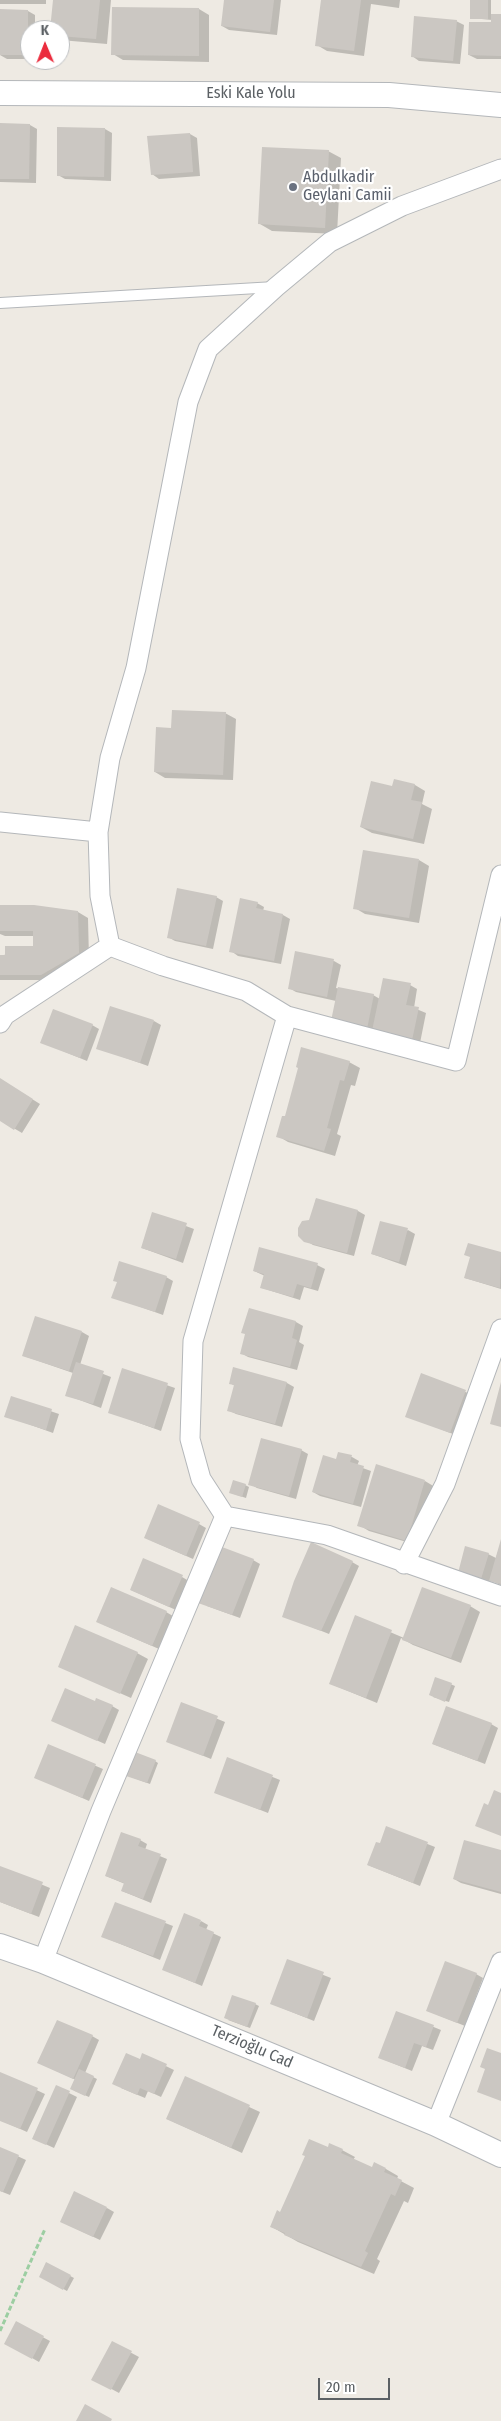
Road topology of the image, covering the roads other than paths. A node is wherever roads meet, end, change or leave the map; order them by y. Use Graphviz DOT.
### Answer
graph roads {
  1 [pos="0,93"];
  2 [pos="501,105"];
  3 [pos="501,169"];
  4 [pos="276,287"];
  5 [pos="0,303"];
  6 [pos="0,822"];
  7 [pos="98,832"];
  8 [pos="501,875"];
  9 [pos="110,946"];
  10 [pos="287,1016"];
  11 [pos="0,1023"];
  12 [pos="501,1329"];
  13 [pos="225,1516"];
  14 [pos="404,1564"];
  15 [pos="501,1596"];
  16 [pos="0,1946"];
  17 [pos="43,1961"];
  18 [pos="501,1962"];
  19 [pos="436,2124"];
  20 [pos="501,2156"];
  1 -- 2 [label="street, Eski Kale Yolu"];
  3 -- 4 [label="street"];
  4 -- 5 [label="lane"];
  4 -- 7 [label="street"];
  6 -- 7 [label="street"];
  7 -- 9 [label="street"];
  8 -- 10 [label="street"];
  9 -- 10 [label="street"];
  9 -- 11 [label="street"];
  10 -- 13 [label="street"];
  12 -- 14 [label="street"];
  13 -- 14 [label="street"];
  13 -- 17 [label="street"];
  14 -- 15 [label="street"];
  16 -- 17 [label="street, Terzioğlu Cad"];
  17 -- 19 [label="street, Terzioğlu Cad"];
  18 -- 19 [label="street"];
  19 -- 20 [label="street, Terzioğlu Cad"];
}
